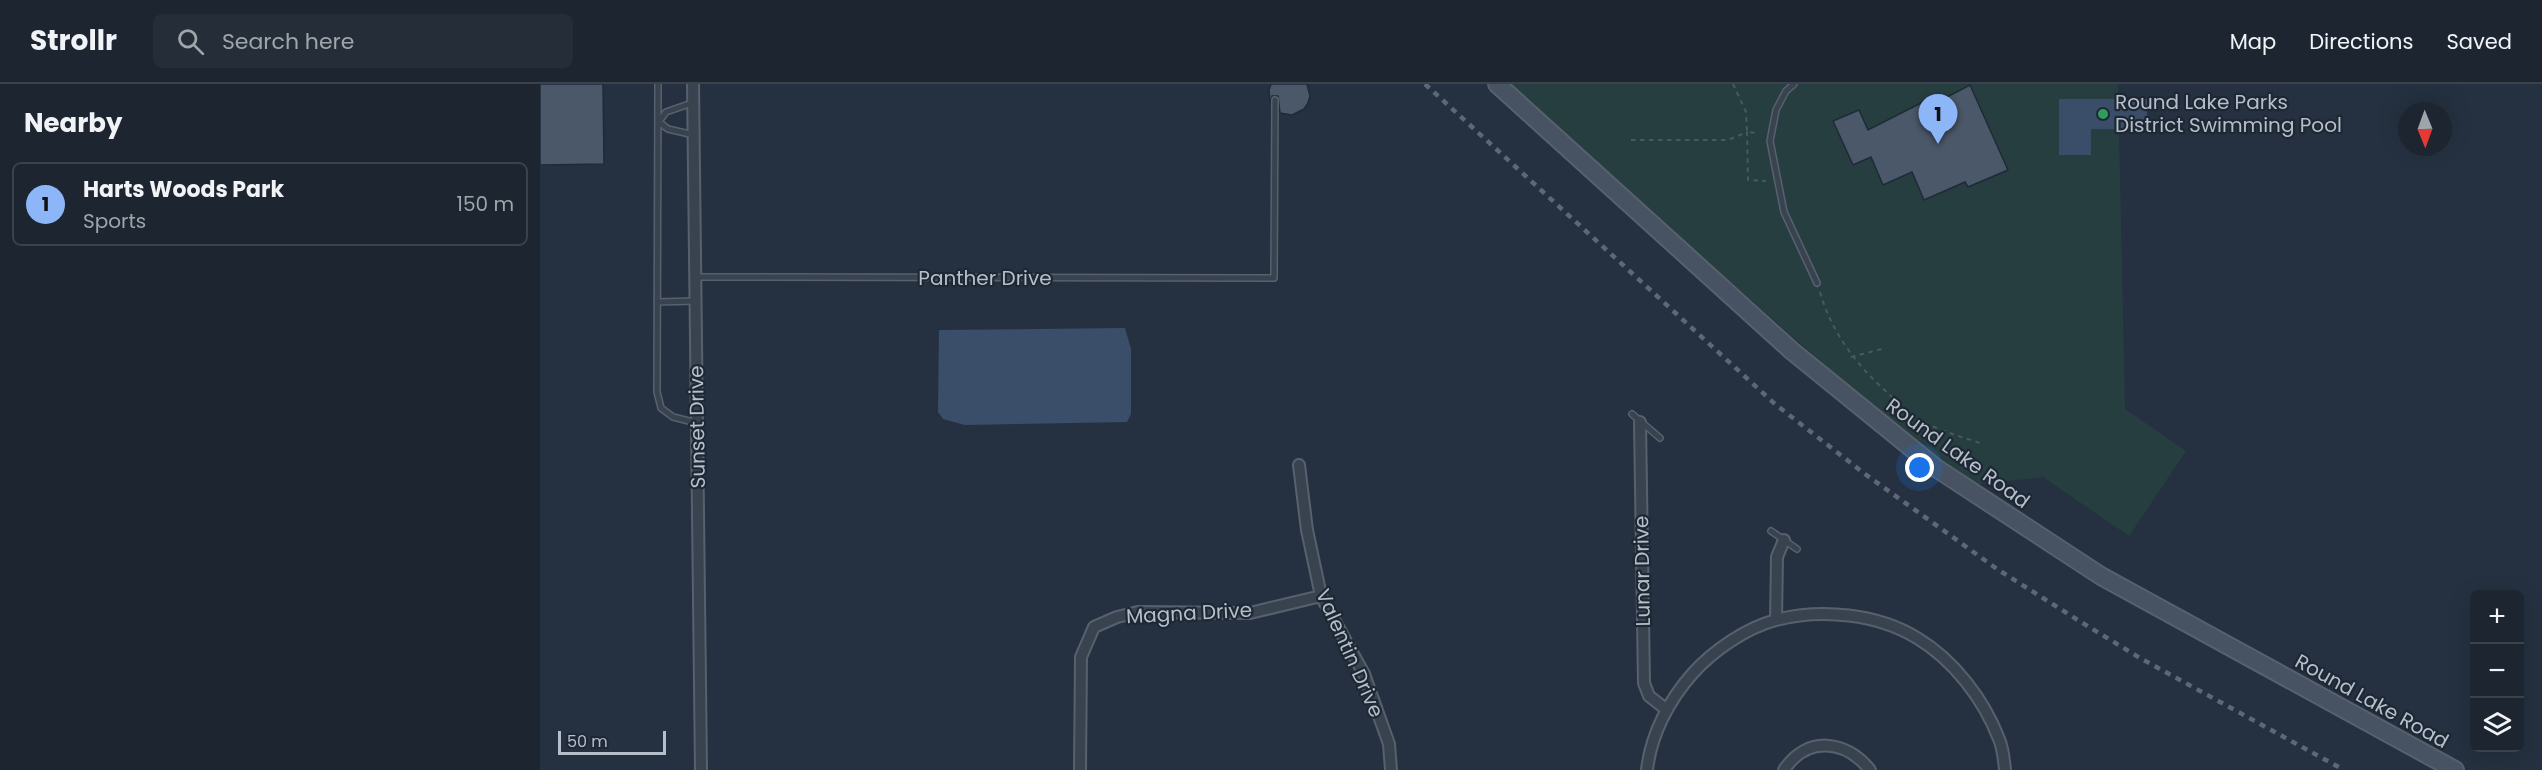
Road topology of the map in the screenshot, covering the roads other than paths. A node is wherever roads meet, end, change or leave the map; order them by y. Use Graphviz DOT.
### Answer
graph roads {
  1 [pos="658,84"];
  2 [pos="693,84"];
  3 [pos="1497,84"];
  4 [pos="1794,84"];
  5 [pos="1275,100"];
  6 [pos="693,103"];
  7 [pos="659,122"];
  8 [pos="694,135"];
  9 [pos="696,277"];
  10 [pos="1817,283"];
  11 [pos="696,301"];
  12 [pos="657,302"];
  13 [pos="1636,418"];
  14 [pos="697,423"];
  15 [pos="1660,438"];
  16 [pos="1299,465"];
  17 [pos="1771,531"];
  18 [pos="1784,540"];
  19 [pos="1797,549"];
  20 [pos="1322,596"];
  21 [pos="1776,620"];
  22 [pos="1667,710"];
  23 [pos="701,770"];
  24 [pos="1080,770"];
  25 [pos="1392,770"];
  26 [pos="1647,770"];
  27 [pos="1784,770"];
  28 [pos="1870,770"];
  29 [pos="2006,770"];
  30 [pos="2455,770"];
  1 -- 7 [label="lane"];
  2 -- 6 [label="street, Sunset Drive"];
  3 -- 30 [label="main road, Round Lake Road"];
  4 -- 10 [label="lane"];
  5 -- 9 [label="lane, Panther Drive"];
  6 -- 7 [label="lane"];
  6 -- 8 [label="street, Sunset Drive"];
  7 -- 8 [label="lane"];
  7 -- 12 [label="lane"];
  8 -- 9 [label="street, Sunset Drive"];
  9 -- 11 [label="street, Sunset Drive"];
  11 -- 12 [label="lane"];
  11 -- 14 [label="street, Sunset Drive"];
  12 -- 14 [label="lane"];
  13 -- 15 [label="lane"];
  13 -- 22 [label="street, Lunar Drive"];
  14 -- 23 [label="street, Sunset Drive"];
  16 -- 20 [label="street, Valentin Drive"];
  17 -- 18 [label="lane"];
  18 -- 19 [label="lane"];
  18 -- 21 [label="street"];
  20 -- 24 [label="street, Magna Drive"];
  20 -- 25 [label="street, Valentin Drive"];
  21 -- 22 [label="street"];
  21 -- 29 [label="street"];
  22 -- 26 [label="street"];
  27 -- 28 [label="street"];
}
